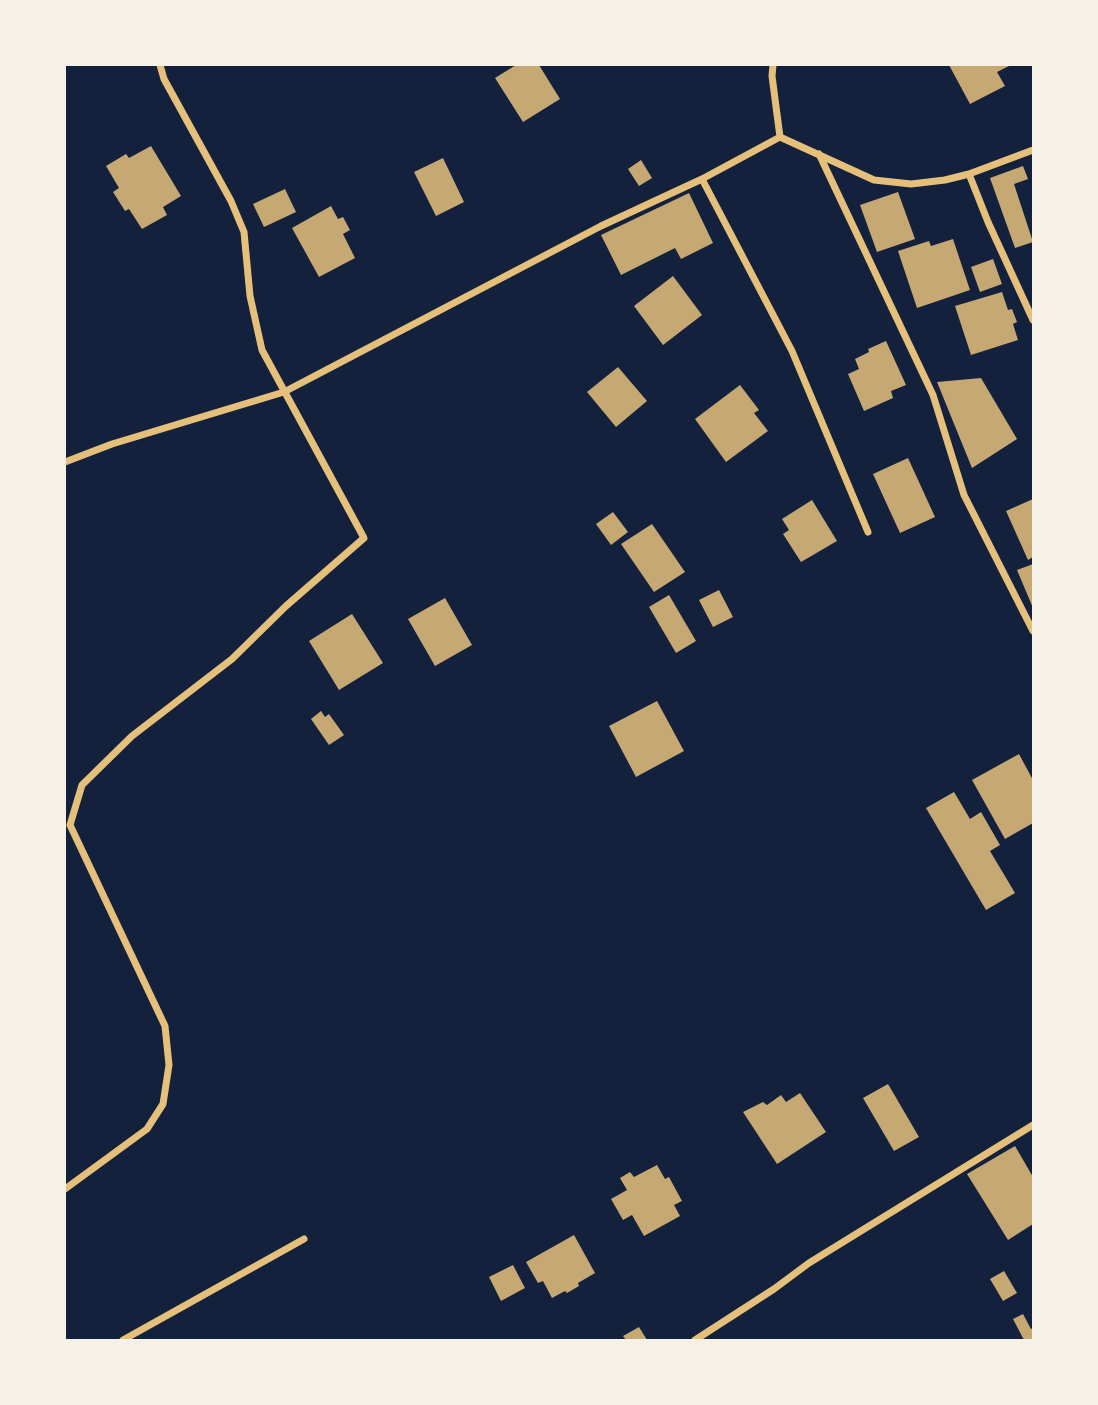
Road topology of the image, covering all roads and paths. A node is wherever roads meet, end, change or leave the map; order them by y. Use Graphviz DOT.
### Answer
graph roads {
  1 [pos="160,65"];
  2 [pos="773,65"];
  3 [pos="780,137"];
  4 [pos="1033,150"];
  5 [pos="818,154"];
  6 [pos="970,174"];
  7 [pos="702,179"];
  8 [pos="1033,320"];
  9 [pos="284,391"];
  10 [pos="65,462"];
  11 [pos="868,532"];
  12 [pos="1033,631"];
  13 [pos="1033,1125"];
  14 [pos="65,1189"];
  15 [pos="304,1240"];
  16 [pos="123,1340"];
  17 [pos="695,1340"];
  1 -- 9 [label="street"];
  2 -- 3 [label="street"];
  3 -- 5 [label="street"];
  3 -- 7 [label="street"];
  4 -- 6 [label="street"];
  5 -- 6 [label="street"];
  5 -- 12 [label="street"];
  6 -- 8 [label="street"];
  7 -- 9 [label="street"];
  7 -- 11 [label="street"];
  9 -- 10 [label="street"];
  9 -- 14 [label="street"];
  13 -- 17 [label="street"];
  15 -- 16 [label="street"];
}
